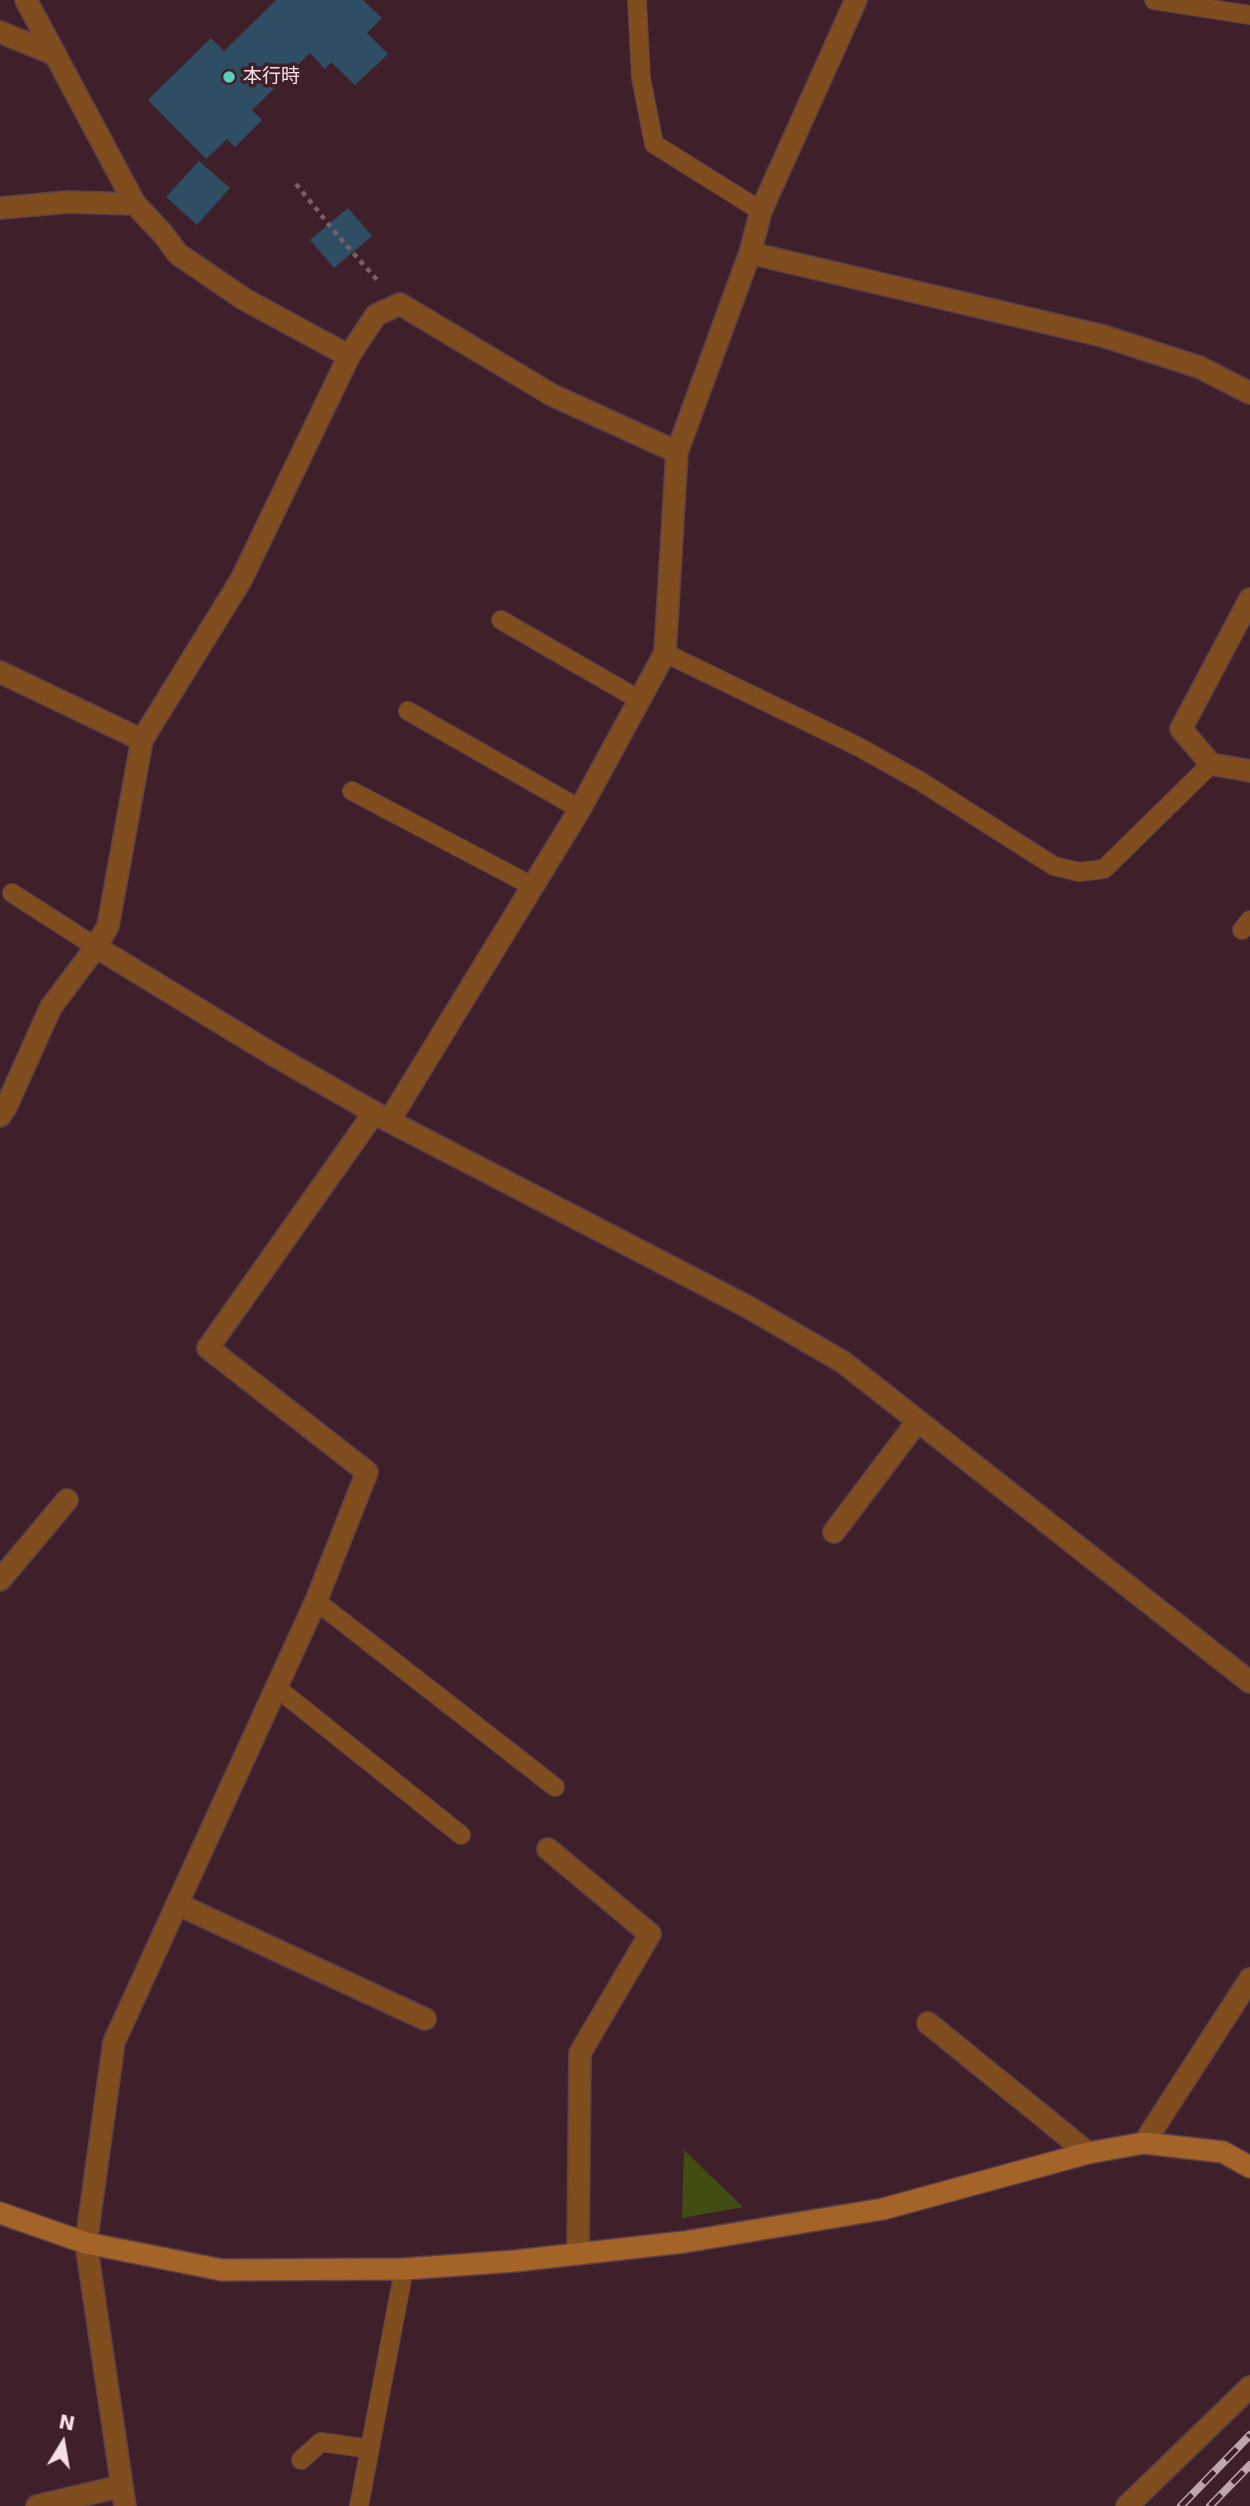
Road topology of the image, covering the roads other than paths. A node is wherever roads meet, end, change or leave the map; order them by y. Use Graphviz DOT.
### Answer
graph roads {
  1 [pos="26,0"];
  2 [pos="637,0"];
  3 [pos="856,0"];
  4 [pos="1154,0"];
  5 [pos="1250,15"];
  6 [pos="0,32"];
  7 [pos="56,55"];
  8 [pos="135,204"];
  9 [pos="0,208"];
  10 [pos="761,211"];
  11 [pos="750,253"];
  12 [pos="349,356"];
  13 [pos="1250,393"];
  14 [pos="677,452"];
  15 [pos="1250,599"];
  16 [pos="500,620"];
  17 [pos="665,653"];
  18 [pos="0,672"];
  19 [pos="638,699"];
  20 [pos="408,711"];
  21 [pos="142,740"];
  22 [pos="1211,764"];
  23 [pos="1250,771"];
  24 [pos="352,791"];
  25 [pos="580,808"];
  26 [pos="534,887"];
  27 [pos="12,893"];
  28 [pos="96,947"];
  29 [pos="0,1115"];
  30 [pos="381,1117"];
  31 [pos="918,1422"];
  32 [pos="67,1500"];
  33 [pos="835,1532"];
  34 [pos="0,1580"];
  35 [pos="316,1601"];
  36 [pos="1250,1682"];
  37 [pos="277,1688"];
  38 [pos="555,1787"];
  39 [pos="461,1835"];
  40 [pos="548,1849"];
  41 [pos="177,1904"];
  42 [pos="1250,1979"];
  43 [pos="425,2019"];
  44 [pos="928,2023"];
  45 [pos="1144,2143"];
  46 [pos="1088,2153"];
  47 [pos="1250,2167"];
  48 [pos="0,2213"];
  49 [pos="86,2243"];
  50 [pos="578,2254"];
  51 [pos="404,2269"];
  52 [pos="1250,2387"];
  53 [pos="370,2449"];
  54 [pos="301,2460"];
  55 [pos="123,2496"];
  56 [pos="37,2506"];
  57 [pos="359,2506"];
  58 [pos="1127,2506"];
  1 -- 7 [label="street"];
  2 -- 10 [label="lane"];
  3 -- 10 [label="street"];
  4 -- 5 [label="lane"];
  6 -- 7 [label="street"];
  7 -- 8 [label="street"];
  8 -- 9 [label="street"];
  8 -- 12 [label="street"];
  10 -- 11 [label="street"];
  11 -- 13 [label="street"];
  11 -- 14 [label="street"];
  12 -- 14 [label="street"];
  12 -- 21 [label="street"];
  14 -- 17 [label="street"];
  15 -- 22 [label="street"];
  16 -- 19 [label="lane"];
  17 -- 19 [label="street"];
  17 -- 22 [label="lane"];
  18 -- 21 [label="street"];
  19 -- 25 [label="street"];
  20 -- 25 [label="lane"];
  21 -- 28 [label="street"];
  22 -- 23 [label="street"];
  24 -- 26 [label="lane"];
  25 -- 26 [label="street"];
  26 -- 30 [label="street"];
  27 -- 28 [label="lane"];
  28 -- 29 [label="street"];
  28 -- 30 [label="street"];
  30 -- 31 [label="street"];
  30 -- 35 [label="street"];
  31 -- 33 [label="street"];
  31 -- 36 [label="street"];
  32 -- 34 [label="street"];
  35 -- 37 [label="street"];
  35 -- 38 [label="lane"];
  37 -- 39 [label="lane"];
  37 -- 41 [label="street"];
  40 -- 50 [label="street"];
  41 -- 43 [label="street"];
  41 -- 49 [label="street"];
  42 -- 45 [label="street"];
  44 -- 46 [label="street"];
  45 -- 46 [label="street"];
  45 -- 47 [label="street"];
  46 -- 50 [label="street"];
  48 -- 49 [label="street"];
  49 -- 51 [label="street"];
  49 -- 55 [label="street"];
  50 -- 51 [label="street"];
  51 -- 53 [label="lane"];
  52 -- 58 [label="street"];
  53 -- 54 [label="lane"];
  53 -- 57 [label="lane"];
  55 -- 56 [label="street"];
}
